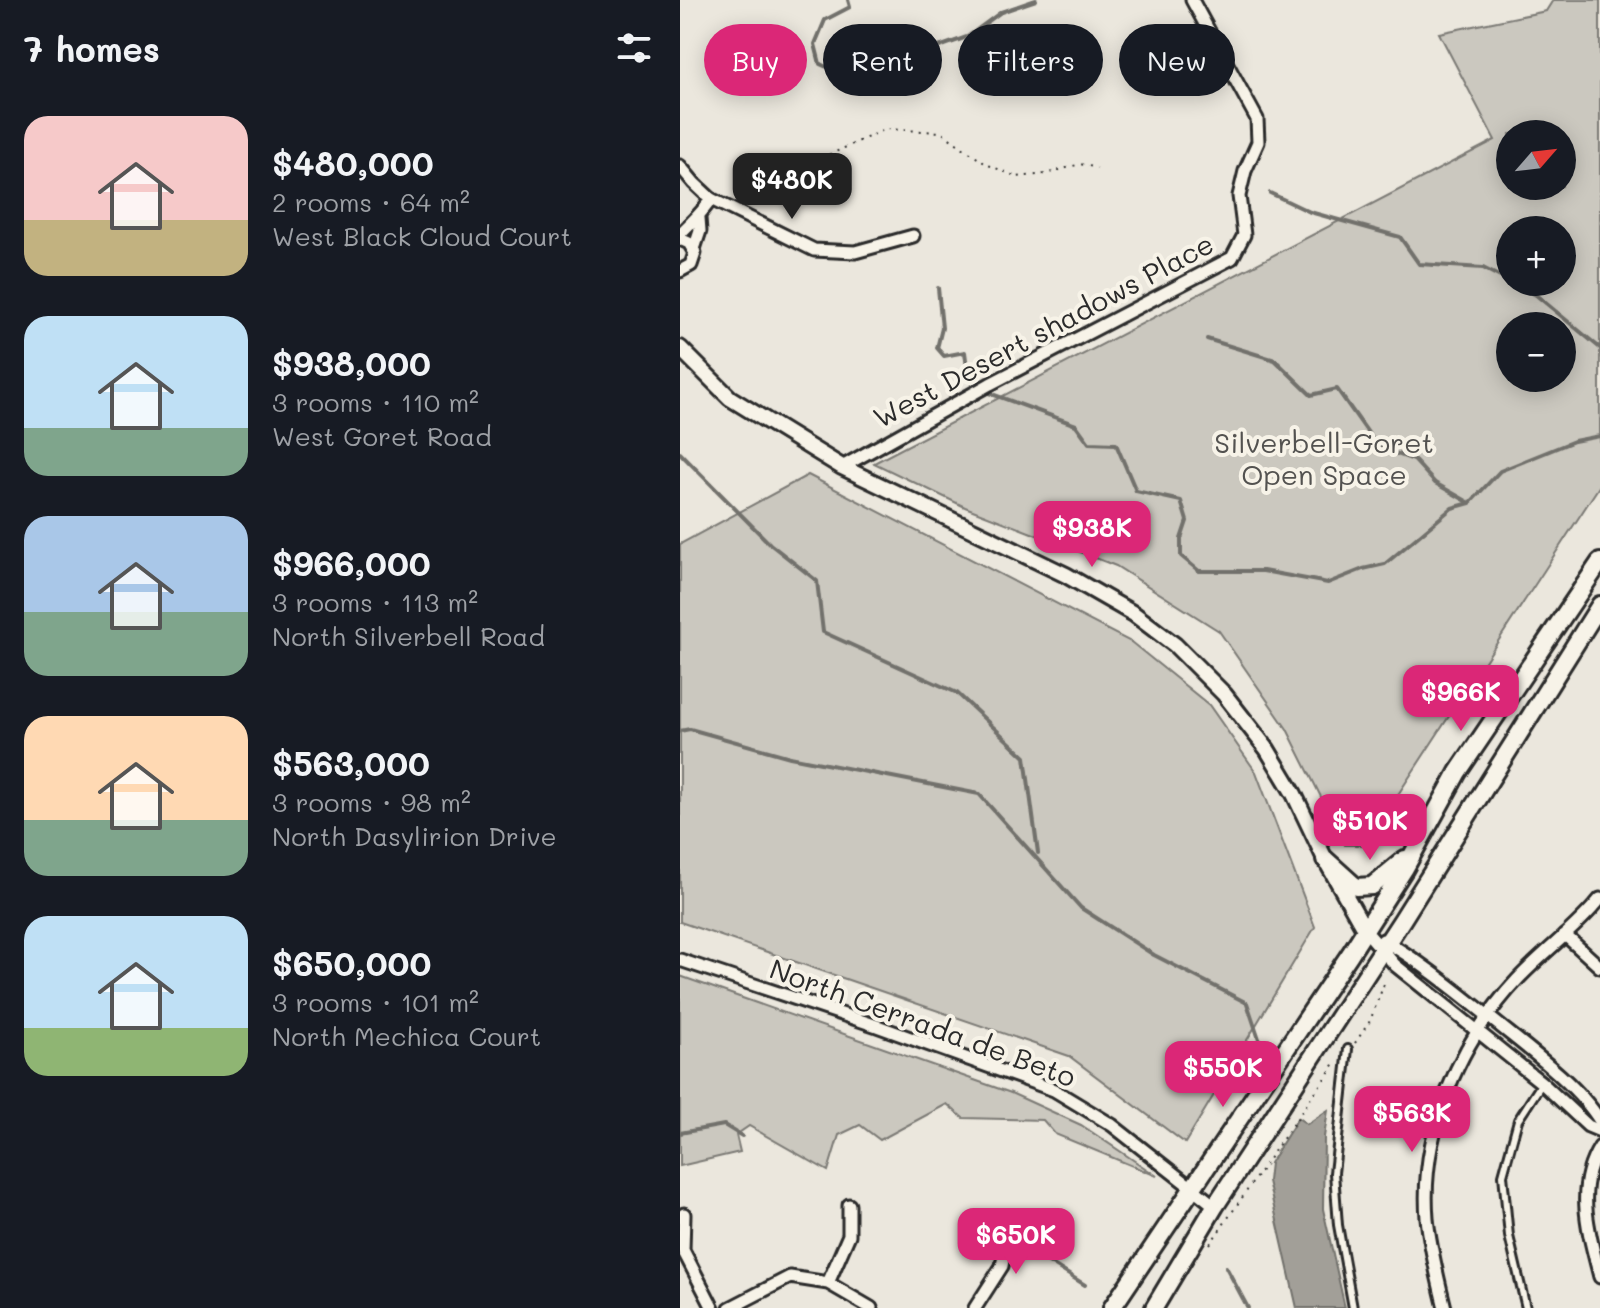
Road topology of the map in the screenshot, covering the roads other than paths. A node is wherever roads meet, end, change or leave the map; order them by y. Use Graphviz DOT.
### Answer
graph roads {
  1 [pos="1192,0"];
  2 [pos="680,166"];
  3 [pos="711,199"];
  4 [pos="699,218"];
  5 [pos="913,236"];
  6 [pos="680,237"];
  7 [pos="694,249"];
  8 [pos="680,271"];
  9 [pos="680,348"];
  10 [pos="842,467"];
  11 [pos="1600,562"];
  12 [pos="1600,605"];
  13 [pos="1415,850"];
  14 [pos="1325,859"];
  15 [pos="1600,899"];
  16 [pos="1365,930"];
  17 [pos="1565,935"];
  18 [pos="1385,948"];
  19 [pos="680,960"];
  20 [pos="1600,967"];
  21 [pos="1487,1016"];
  22 [pos="1479,1031"];
  23 [pos="1348,1049"];
  24 [pos="1542,1083"];
  25 [pos="1600,1121"];
  26 [pos="1600,1131"];
  27 [pos="1600,1147"];
  28 [pos="1194,1188"];
  29 [pos="849,1205"];
  30 [pos="1215,1206"];
  31 [pos="684,1214"];
  32 [pos="1010,1225"];
  33 [pos="1600,1277"];
  34 [pos="828,1283"];
  35 [pos="713,1308"];
  36 [pos="730,1308"];
  37 [pos="871,1308"];
  38 [pos="975,1308"];
  39 [pos="1112,1308"];
  40 [pos="1154,1308"];
  41 [pos="1353,1308"];
  42 [pos="1445,1308"];
  43 [pos="1526,1308"];
  1 -- 10 [label="street, West Desert shadows Place"];
  2 -- 3 [label="street"];
  3 -- 4 [label="street"];
  3 -- 5 [label="street"];
  4 -- 6 [label="street"];
  4 -- 7 [label="street"];
  6 -- 7 [label="street"];
  7 -- 8 [label="street"];
  9 -- 10 [label="street"];
  10 -- 14 [label="street"];
  11 -- 13 [label="main road"];
  12 -- 18 [label="main road"];
  13 -- 14 [label="main road"];
  13 -- 16 [label="main road"];
  14 -- 16 [label="street"];
  15 -- 17 [label="street"];
  16 -- 18 [label="street"];
  16 -- 28 [label="main road"];
  17 -- 20 [label="street"];
  17 -- 21 [label="street"];
  18 -- 21 [label="street"];
  18 -- 22 [label="street"];
  18 -- 30 [label="main road"];
  19 -- 28 [label="street, North Cerrada de Beto"];
  21 -- 22 [label="street"];
  21 -- 25 [label="street"];
  22 -- 24 [label="street"];
  22 -- 42 [label="street"];
  23 -- 41 [label="lane"];
  24 -- 26 [label="street"];
  24 -- 43 [label="lane"];
  27 -- 33 [label="street"];
  28 -- 30 [label="street, North Cerrada de Beto"];
  28 -- 39 [label="main road"];
  29 -- 34 [label="street"];
  30 -- 40 [label="main road"];
  31 -- 35 [label="street"];
  32 -- 38 [label="street"];
  34 -- 36 [label="street"];
  34 -- 37 [label="street"];
}
